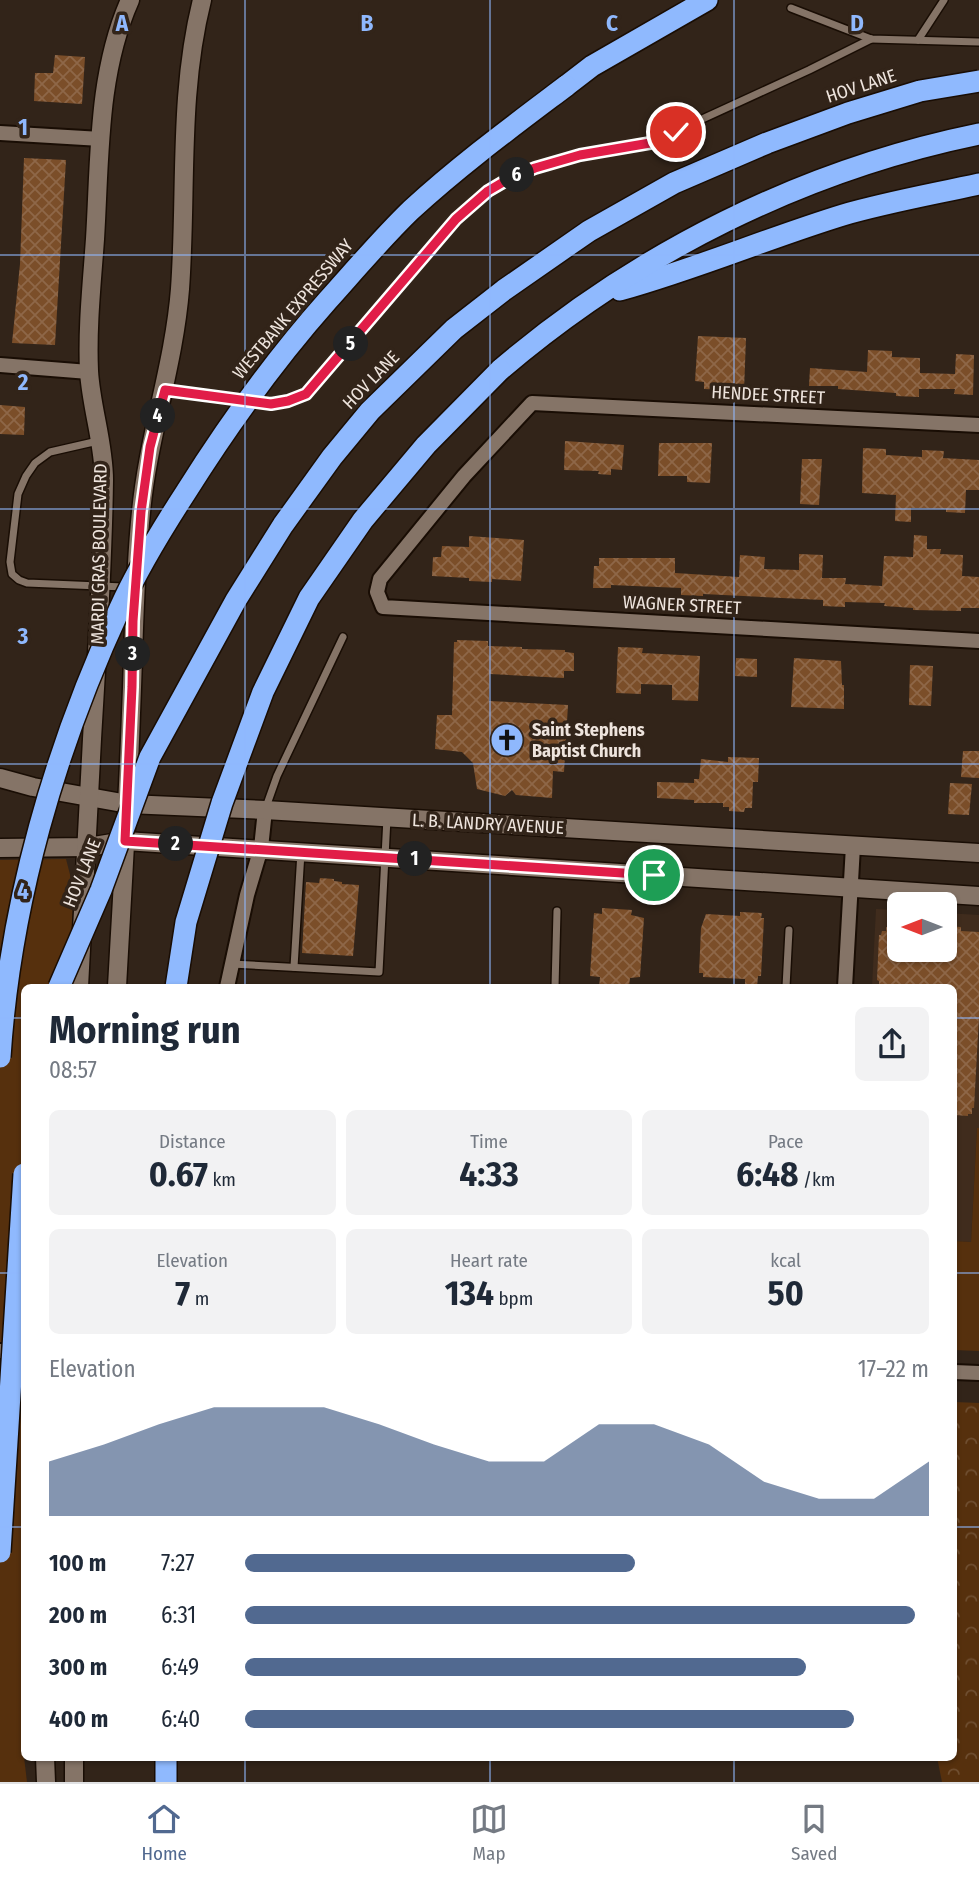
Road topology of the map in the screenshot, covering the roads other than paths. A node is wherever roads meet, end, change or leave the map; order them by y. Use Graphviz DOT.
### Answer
graph roads {
  1 [pos="130,0"];
  2 [pos="202,0"];
  3 [pos="707,0"];
  4 [pos="944,0"];
  5 [pos="790,8"];
  6 [pos="871,39"];
  7 [pos="918,40"];
  8 [pos="979,43"];
  9 [pos="979,81"];
  10 [pos="0,133"];
  11 [pos="979,134"];
  12 [pos="101,139"];
  13 [pos="979,184"];
  14 [pos="595,297"];
  15 [pos="0,365"];
  16 [pos="89,372"];
  17 [pos="165,390"];
  18 [pos="979,425"];
  19 [pos="100,441"];
  20 [pos="101,587"];
  21 [pos="136,588"];
  22 [pos="383,607"];
  23 [pos="343,637"];
  24 [pos="979,641"];
  25 [pos="0,778"];
  26 [pos="90,798"];
  27 [pos="128,804"];
  28 [pos="265,810"];
  29 [pos="387,818"];
  30 [pos="125,841"];
  31 [pos="853,846"];
  32 [pos="88,847"];
  33 [pos="0,848"];
  34 [pos="261,848"];
  35 [pos="301,851"];
  36 [pos="979,853"];
  37 [pos="385,857"];
  38 [pos="850,888"];
  39 [pos="979,896"];
  40 [pos="557,911"];
  41 [pos="789,930"];
  42 [pos="231,964"];
  43 [pos="294,967"];
  44 [pos="60,984"];
  45 [pos="79,984"];
  46 [pos="117,984"];
  47 [pos="176,984"];
  48 [pos="228,984"];
  49 [pos="555,984"];
  50 [pos="786,984"];
  51 [pos="845,984"];
  52 [pos="0,1056"];
  53 [pos="21,1221"];
  54 [pos="0,1351"];
  55 [pos="21,1353"];
  56 [pos="957,1372"];
  57 [pos="979,1373"];
  58 [pos="0,1552"];
  59 [pos="45,1761"];
  60 [pos="74,1761"];
  61 [pos="166,1761"];
  62 [pos="46,1782"];
  63 [pos="74,1782"];
  64 [pos="166,1782"];
  1 -- 12 [label="street, MARDI GRAS BOULEVARD"];
  2 -- 17 [label="street, MARDI GRAS BOULEVARD"];
  3 -- 52 [label="highway, WESTBANK EXPRESSWAY, bridge"];
  4 -- 7 [label="lane"];
  5 -- 6 [label="lane"];
  6 -- 7 [label="lane"];
  6 -- 17 [label="lane"];
  7 -- 8 [label="lane"];
  9 -- 44 [label="highway, HOV LANE, bridge"];
  10 -- 12 [label="street"];
  11 -- 14 [label="highway"];
  12 -- 16 [label="street, MARDI GRAS BOULEVARD"];
  13 -- 14 [label="highway"];
  14 -- 47 [label="highway, bridge"];
  15 -- 16 [label="street"];
  16 -- 19 [label="street, MARDI GRAS BOULEVARD"];
  17 -- 21 [label="street, MARDI GRAS BOULEVARD"];
  18 -- 22 [label="street, HENDEE STREET"];
  19 -- 20 [label="street, MARDI GRAS BOULEVARD"];
  19 -- 20 [label="lane"];
  20 -- 21 [label="lane"];
  20 -- 26 [label="street, MARDI GRAS BOULEVARD"];
  21 -- 27 [label="street, MARDI GRAS BOULEVARD"];
  22 -- 24 [label="street, WAGNER STREET"];
  23 -- 28 [label="lane"];
  25 -- 26 [label="street, L. B. LANDRY AVENUE"];
  26 -- 27 [label="street, L. B. LANDRY AVENUE"];
  26 -- 32 [label="street, MARDI GRAS BOULEVARD"];
  27 -- 28 [label="street, L. B. LANDRY AVENUE"];
  27 -- 30 [label="street, MARDI GRAS BOULEVARD"];
  28 -- 29 [label="street, L. B. LANDRY AVENUE"];
  28 -- 34 [label="street"];
  29 -- 31 [label="street, L. B. LANDRY AVENUE"];
  29 -- 37 [label="lane"];
  30 -- 32 [label="street"];
  30 -- 34 [label="street"];
  30 -- 46 [label="street, MARDI GRAS BOULEVARD"];
  31 -- 36 [label="street, L. B. LANDRY AVENUE"];
  31 -- 38 [label="street"];
  32 -- 33 [label="street"];
  32 -- 45 [label="street, MARDI GRAS BOULEVARD"];
  34 -- 35 [label="street"];
  34 -- 42 [label="street"];
  35 -- 37 [label="street"];
  35 -- 43 [label="lane"];
  37 -- 38 [label="street"];
  37 -- 43 [label="lane"];
  38 -- 39 [label="street"];
  38 -- 51 [label="street"];
  40 -- 49 [label="lane"];
  41 -- 50 [label="lane"];
  42 -- 43 [label="lane"];
  42 -- 48 [label="street"];
  53 -- 58 [label="highway, bridge"];
  54 -- 55 [label="street"];
  56 -- 57 [label="street"];
  59 -- 62 [label="street"];
  60 -- 63 [label="street"];
  61 -- 64 [label="highway"];
}
